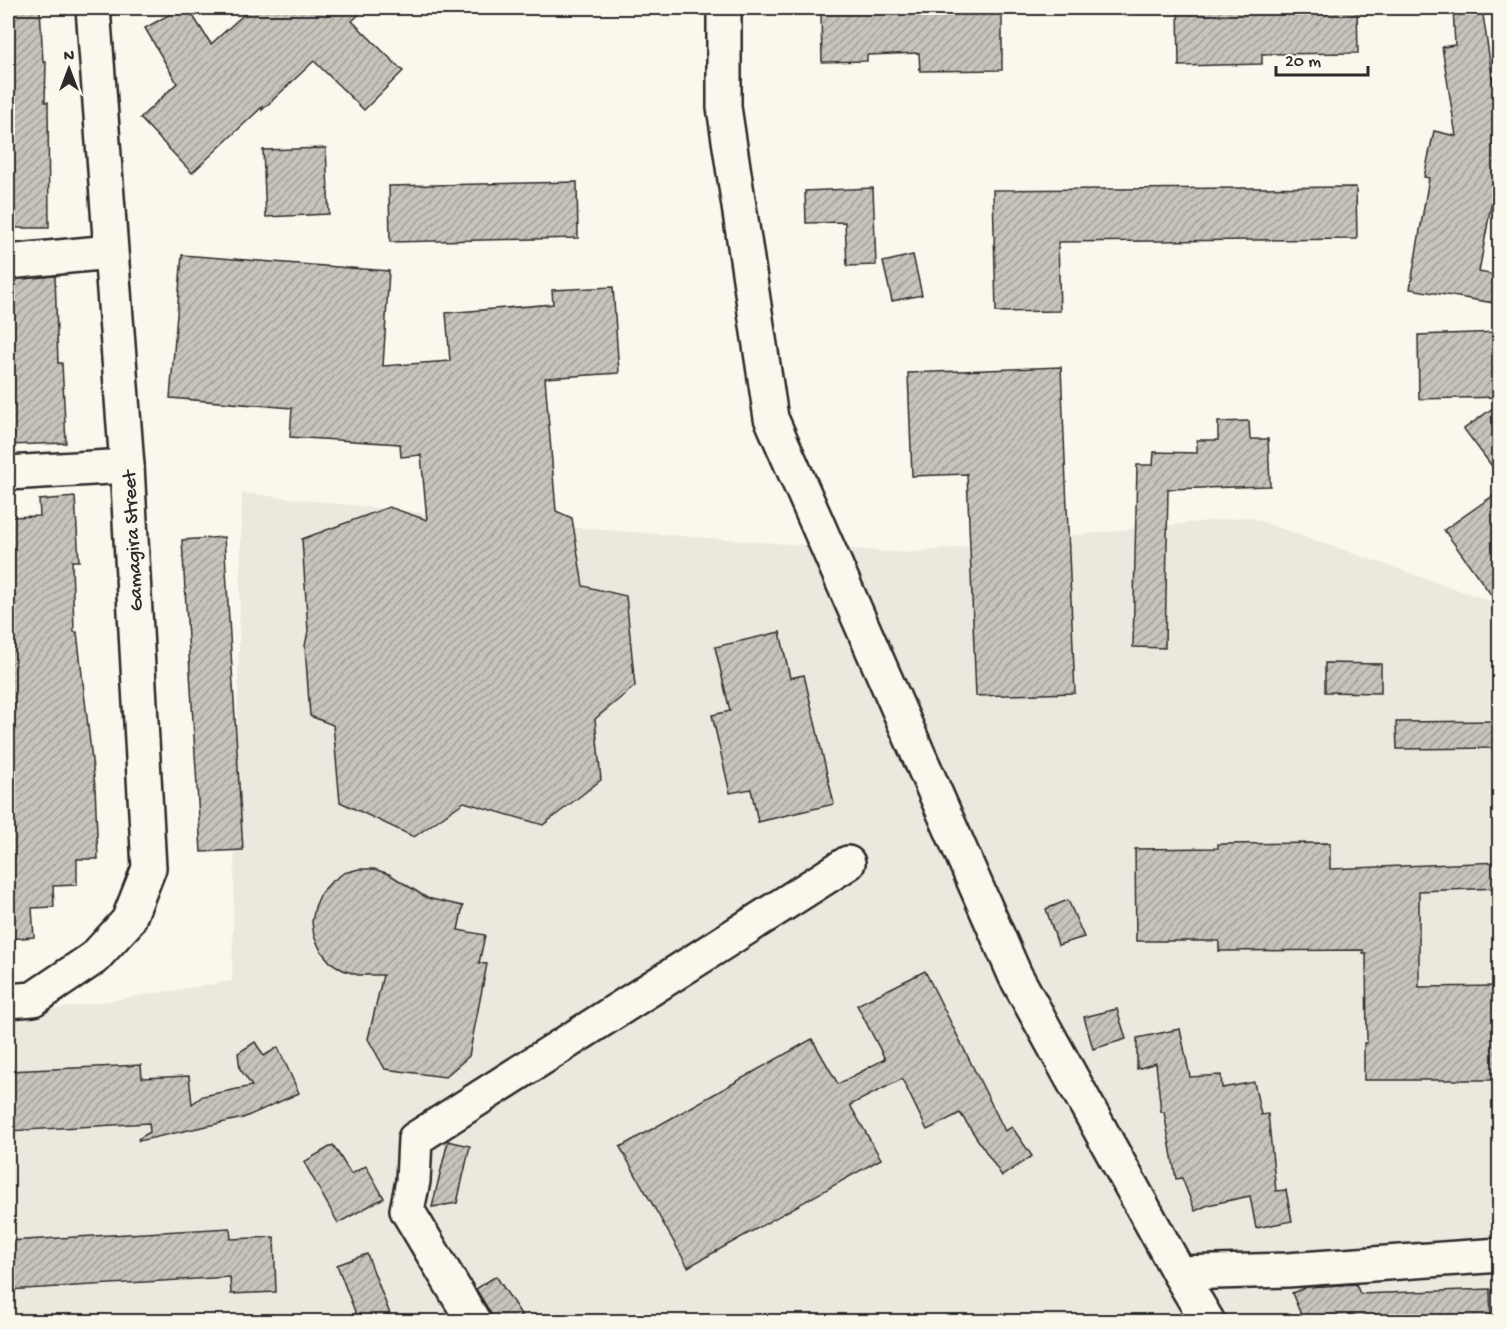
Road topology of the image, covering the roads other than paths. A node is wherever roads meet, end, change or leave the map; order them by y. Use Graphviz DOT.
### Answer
graph roads {
  1 [pos="93,8"];
  2 [pos="724,8"];
  3 [pos="110,252"];
  4 [pos="8,262"];
  5 [pos="127,466"];
  6 [pos="8,472"];
  7 [pos="848,863"];
  8 [pos="8,1001"];
  9 [pos="1500,1255"];
  10 [pos="1179,1273"];
  11 [pos="474,1322"];
  12 [pos="1208,1322"];
  1 -- 3 [label="street, Gamagira Street"];
  2 -- 10 [label="street"];
  3 -- 4 [label="street"];
  3 -- 5 [label="street, Gamagira Street"];
  5 -- 6 [label="street"];
  5 -- 8 [label="street, Gamagira Street"];
  7 -- 11 [label="street"];
  9 -- 10 [label="street"];
  10 -- 12 [label="street"];
}
